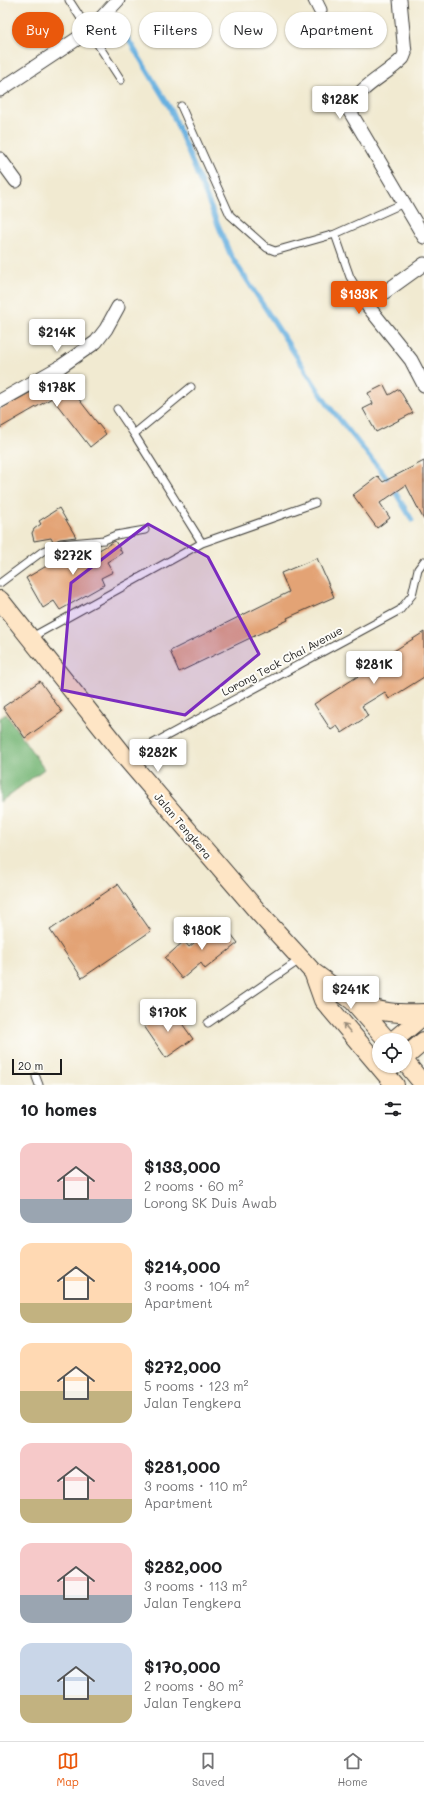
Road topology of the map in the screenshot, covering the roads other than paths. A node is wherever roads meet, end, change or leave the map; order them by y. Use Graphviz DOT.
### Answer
graph roads {
  1 [pos="70,0"];
  2 [pos="118,0"];
  3 [pos="400,0"];
  4 [pos="78,12"];
  5 [pos="107,12"];
  6 [pos="72,42"];
  7 [pos="101,48"];
  8 [pos="121,80"];
  9 [pos="2,85"];
  10 [pos="181,106"];
  11 [pos="0,158"];
  12 [pos="16,181"];
  13 [pos="404,203"];
  14 [pos="335,234"];
  15 [pos="424,237"];
  16 [pos="424,264"];
  17 [pos="367,306"];
  18 [pos="118,307"];
  19 [pos="424,385"];
  20 [pos="191,387"];
  21 [pos="0,401"];
  22 [pos="117,409"];
  23 [pos="134,434"];
  24 [pos="315,503"];
  25 [pos="144,530"];
  26 [pos="202,543"];
  27 [pos="424,561"];
  28 [pos="0,583"];
  29 [pos="0,600"];
  30 [pos="30,638"];
  31 [pos="126,758"];
  32 [pos="301,958"];
  33 [pos="313,972"];
  34 [pos="354,1001"];
  35 [pos="424,1014"];
  36 [pos="208,1023"];
  37 [pos="381,1033"];
  38 [pos="402,1033"];
  39 [pos="424,1041"];
  40 [pos="412,1051"];
  41 [pos="372,1055"];
  42 [pos="412,1070"];
  43 [pos="36,1077"];
  44 [pos="39,1085"];
  45 [pos="424,1085"];
  1 -- 4 [label="lane"];
  2 -- 5 [label="street"];
  3 -- 13 [label="street"];
  6 -- 9 [label="street"];
  7 -- 8 [label="lane"];
  10 -- 14 [label="lane"];
  11 -- 12 [label="street"];
  13 -- 14 [label="lane"];
  13 -- 15 [label="street"];
  14 -- 17 [label="lane"];
  16 -- 17 [label="street"];
  17 -- 19 [label="street"];
  18 -- 21 [label="street"];
  20 -- 23 [label="lane"];
  22 -- 23 [label="lane"];
  23 -- 26 [label="lane"];
  24 -- 26 [label="lane"];
  25 -- 28 [label="lane"];
  26 -- 30 [label="lane"];
  27 -- 31 [label="lane, Lorong Teck Chai Avenue"];
  29 -- 30 [label="main road, Jalan Tengkera"];
  30 -- 31 [label="main road, Jalan Tengkera"];
  31 -- 32 [label="main road, Jalan Tengkera"];
  32 -- 33 [label="main road, Jalan Tengkera"];
  32 -- 36 [label="lane"];
  33 -- 34 [label="main road, Jalan Tengkera"];
  41 -- 33 [label="main road, Jalan Tengkera, one-way"];
  34 -- 35 [label="main road"];
  34 -- 37 [label="main road, Jalan Tengkera"];
  35 -- 38 [label="main road"];
  39 -- 40 [label="main road"];
  42 -- 45 [label="main road"];
  43 -- 44 [label="lane"];
}
